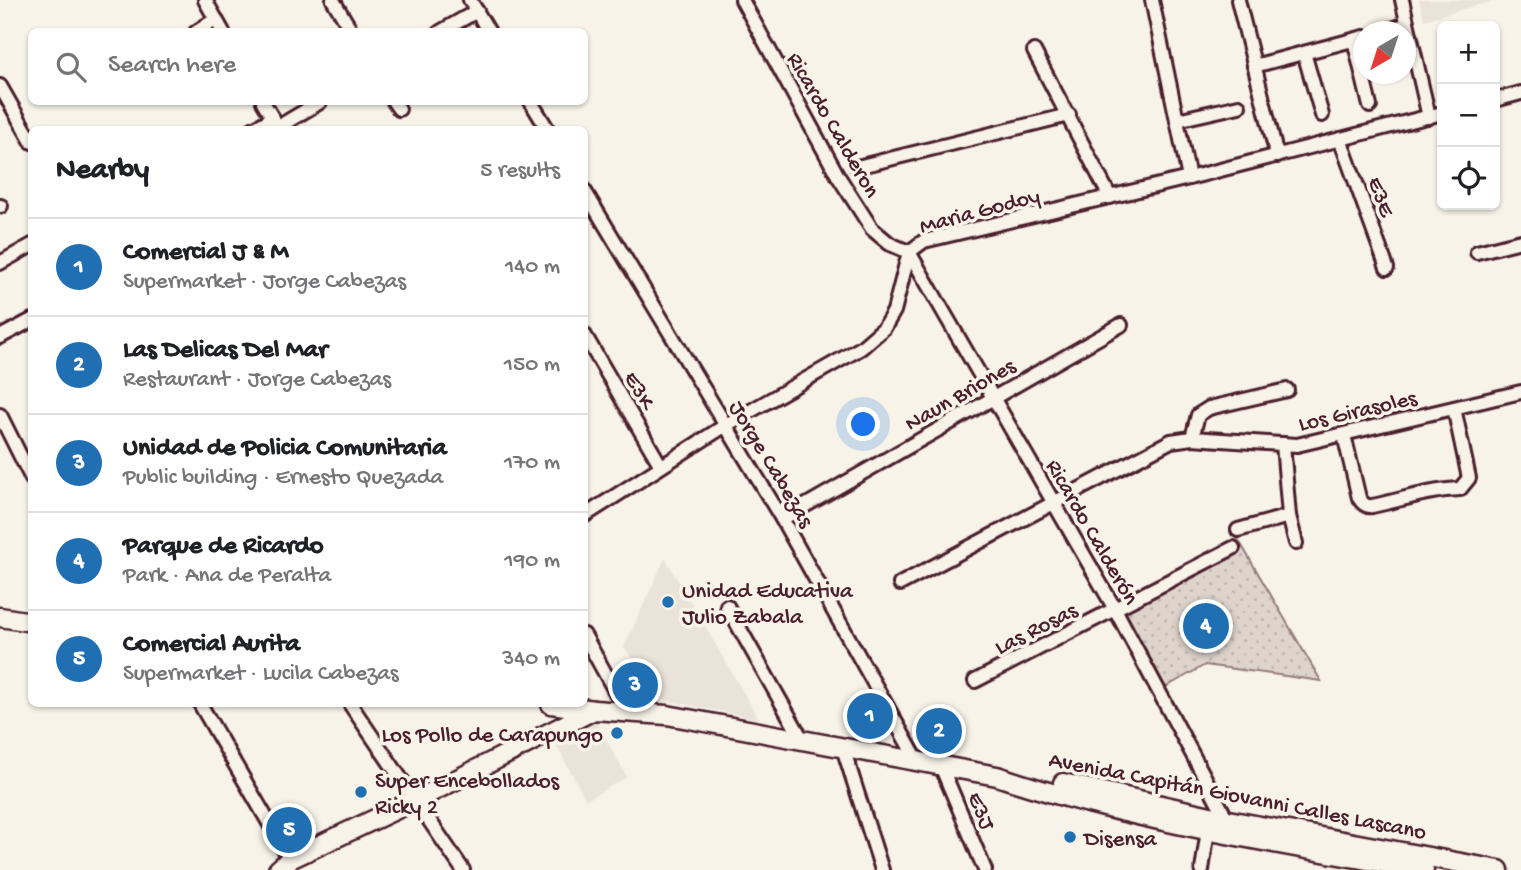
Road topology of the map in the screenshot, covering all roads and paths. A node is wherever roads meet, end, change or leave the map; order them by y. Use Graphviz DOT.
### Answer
graph roads {
  1 [pos="205,0"];
  2 [pos="333,0"];
  3 [pos="742,0"];
  4 [pos="1152,0"];
  5 [pos="1238,0"];
  6 [pos="1402,0"];
  7 [pos="474,6"];
  8 [pos="216,19"];
  9 [pos="1407,21"];
  10 [pos="202,28"];
  11 [pos="221,28"];
  12 [pos="350,28"];
  13 [pos="445,28"];
  14 [pos="487,28"];
  15 [pos="1353,41"];
  16 [pos="1416,50"];
  17 [pos="1034,51"];
  18 [pos="1304,53"];
  19 [pos="1254,66"];
  20 [pos="1366,84"];
  21 [pos="0,86"];
  22 [pos="1521,93"];
  23 [pos="1500,99"];
  24 [pos="265,105"];
  25 [pos="314,105"];
  26 [pos="533,105"];
  27 [pos="1239,106"];
  28 [pos="1370,106"];
  29 [pos="1069,115"];
  30 [pos="1322,115"];
  31 [pos="1436,115"];
  32 [pos="1177,120"];
  33 [pos="277,125"];
  34 [pos="546,126"];
  35 [pos="28,135"];
  36 [pos="1340,139"];
  37 [pos="1277,156"];
  38 [pos="857,166"];
  39 [pos="1189,178"];
  40 [pos="588,197"];
  41 [pos="1110,197"];
  42 [pos="1521,241"];
  43 [pos="28,247"];
  44 [pos="1478,251"];
  45 [pos="909,253"];
  46 [pos="0,263"];
  47 [pos="1387,268"];
  48 [pos="28,322"];
  49 [pos="1121,325"];
  50 [pos="0,337"];
  51 [pos="588,341"];
  52 [pos="1287,390"];
  53 [pos="1520,395"];
  54 [pos="993,398"];
  55 [pos="1454,408"];
  56 [pos="0,415"];
  57 [pos="726,425"];
  58 [pos="1343,435"];
  59 [pos="1192,438"];
  60 [pos="1283,444"];
  61 [pos="661,466"];
  62 [pos="28,471"];
  63 [pos="1053,502"];
  64 [pos="588,513"];
  65 [pos="1289,516"];
  66 [pos="782,519"];
  67 [pos="1238,530"];
  68 [pos="1296,543"];
  69 [pos="1233,548"];
  70 [pos="900,584"];
  71 [pos="727,606"];
  72 [pos="1115,609"];
  73 [pos="0,617"];
  74 [pos="28,621"];
  75 [pos="588,642"];
  76 [pos="975,681"];
  77 [pos="202,707"];
  78 [pos="352,707"];
  79 [pos="547,707"];
  80 [pos="572,707"];
  81 [pos="594,710"];
  82 [pos="626,711"];
  83 [pos="550,732"];
  84 [pos="803,741"];
  85 [pos="843,748"];
  86 [pos="918,762"];
  87 [pos="941,766"];
  88 [pos="418,799"];
  89 [pos="1209,823"];
  90 [pos="1231,827"];
  91 [pos="284,864"];
  92 [pos="1469,867"];
  93 [pos="463,870"];
  94 [pos="882,870"];
  95 [pos="985,870"];
  96 [pos="1202,870"];
  97 [pos="1424,870"];
  98 [pos="1499,870"];
  1 -- 8 [label="street"];
  2 -- 12 [label="street"];
  3 -- 45 [label="street, Ricardo Calderon"];
  4 -- 32 [label="street"];
  5 -- 19 [label="street"];
  6 -- 9 [label="street"];
  7 -- 13 [label="street"];
  7 -- 14 [label="street"];
  8 -- 10 [label="street"];
  8 -- 11 [label="street"];
  15 -- 18 [label="street"];
  16 -- 31 [label="street"];
  17 -- 29 [label="street"];
  18 -- 19 [label="street"];
  18 -- 30 [label="street"];
  19 -- 37 [label="street"];
  20 -- 28 [label="street"];
  21 -- 35 [label="street"];
  22 -- 23 [label="street"];
  24 -- 33 [label="street"];
  25 -- 33 [label="street"];
  26 -- 34 [label="street"];
  27 -- 32 [label="street"];
  29 -- 38 [label="street"];
  29 -- 41 [label="street"];
  31 -- 36 [label="street, Maria Godoy"];
  32 -- 39 [label="street"];
  36 -- 37 [label="street, Maria Godoy"];
  36 -- 47 [label="street, E3E"];
  37 -- 39 [label="street, Maria Godoy"];
  39 -- 41 [label="street, Maria Godoy"];
  40 -- 57 [label="street, Jorge Cabezas"];
  41 -- 45 [label="street, Maria Godoy"];
  42 -- 44 [label="street"];
  43 -- 46 [label="street"];
  45 -- 54 [label="street, Ricardo Calderón"];
  45 -- 57 [label="street, Maria Godoy"];
  48 -- 50 [label="street"];
  49 -- 54 [label="street, Naun Briones"];
  51 -- 61 [label="street, E3K"];
  52 -- 59 [label="street"];
  53 -- 55 [label="street, Los Girasoles"];
  54 -- 63 [label="street, Ricardo Calderón"];
  54 -- 66 [label="street, Naun Briones"];
  55 -- 58 [label="street, Los Girasoles"];
  55 -- 58 [label="street"];
  56 -- 62 [label="street"];
  57 -- 61 [label="street, Maria Godoy"];
  57 -- 66 [label="street, Jorge Cabezas"];
  58 -- 60 [label="street, Los Girasoles"];
  59 -- 60 [label="street, Los Girasoles"];
  59 -- 63 [label="street, Los Girasoles"];
  60 -- 65 [label="street"];
  61 -- 64 [label="street, Maria Godoy"];
  63 -- 70 [label="street, Los Girasoles"];
  63 -- 72 [label="street, Ricardo Calderón"];
  65 -- 67 [label="street"];
  65 -- 68 [label="street"];
  66 -- 86 [label="street, Jorge Cabezas"];
  69 -- 72 [label="street, Las Rosas"];
  71 -- 84 [label="street"];
  72 -- 76 [label="street, Las Rosas"];
  72 -- 90 [label="street, Ricardo Calderón"];
  73 -- 74 [label="street"];
  75 -- 82 [label="street"];
  77 -- 91 [label="street"];
  78 -- 88 [label="street"];
  79 -- 83 [label="street"];
  80 -- 81 [label="street, Avenida Capitán Giovanni Calles Lascano"];
  81 -- 82 [label="street, Avenida Capitán Giovanni Calles Lascano"];
  81 -- 83 [label="street"];
  82 -- 84 [label="street, Avenida Capitán Giovanni Calles Lascano"];
  83 -- 88 [label="street"];
  84 -- 85 [label="street, Avenida Capitán Giovanni Calles Lascano"];
  85 -- 86 [label="street, Avenida Capitán Giovanni Calles Lascano"];
  85 -- 94 [label="street"];
  86 -- 87 [label="street, Avenida Capitán Giovanni Calles Lascano"];
  87 -- 89 [label="street, Avenida Capitán Giovanni Calles Lascano"];
  87 -- 95 [label="street, E3J"];
  88 -- 91 [label="street"];
  88 -- 93 [label="street"];
  89 -- 90 [label="street, Avenida Capitán Giovanni Calles Lascano"];
  89 -- 96 [label="street"];
  90 -- 92 [label="street, Avenida Capitán Giovanni Calles Lascano"];
  90 -- 97 [label="street, Avenida Capitán Giovanni Calles Lascano"];
  92 -- 98 [label="street, Avenida Capitán Giovanni Calles Lascano"];
}
